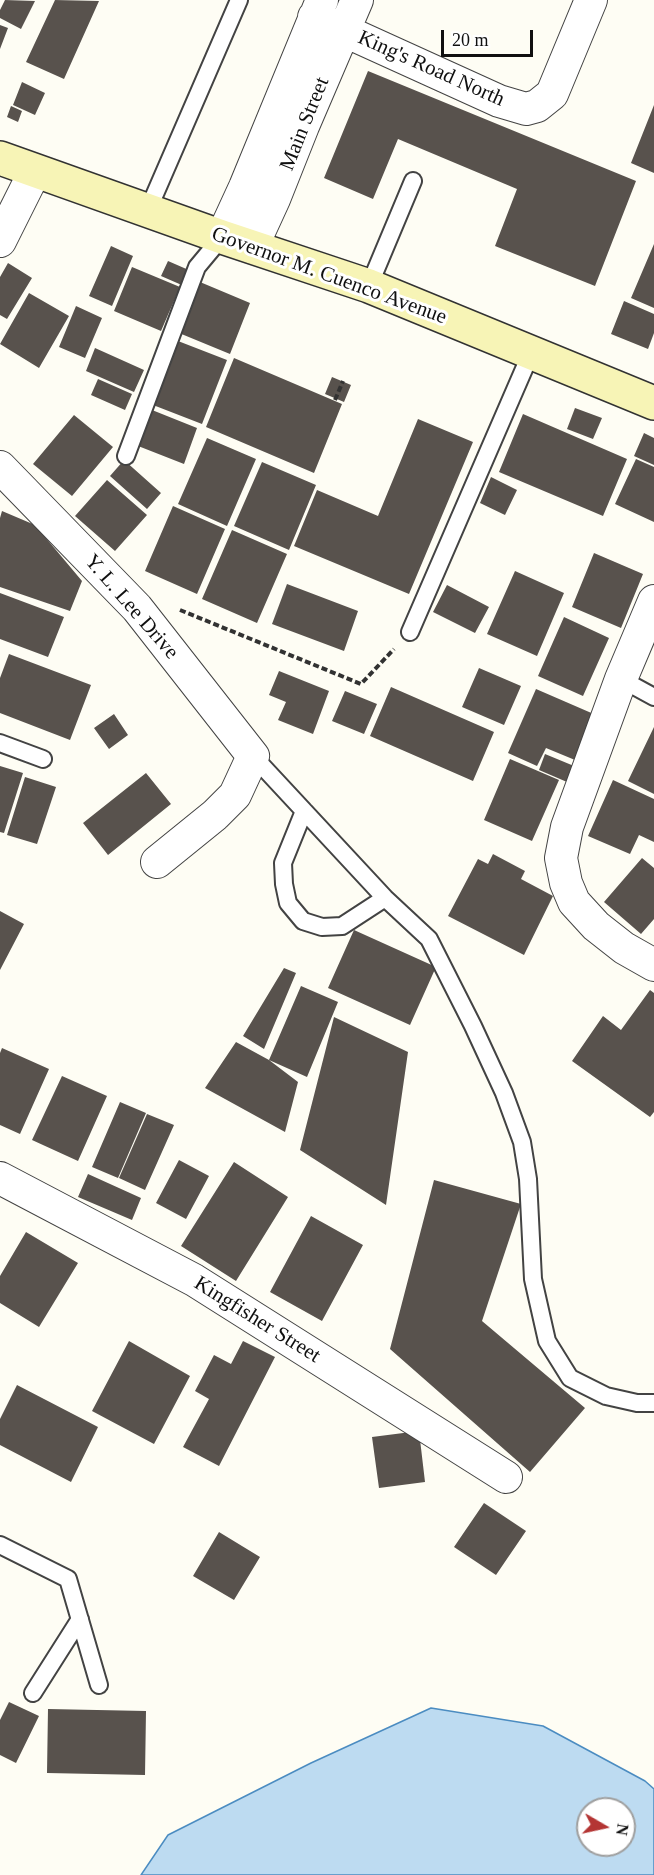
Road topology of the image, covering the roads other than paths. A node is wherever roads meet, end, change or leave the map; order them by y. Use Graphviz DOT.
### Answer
graph roads {
  1 [pos="239,0"];
  2 [pos="357,0"];
  3 [pos="591,0"];
  4 [pos="318,9"];
  5 [pos="344,30"];
  6 [pos="17,164"];
  7 [pos="413,181"];
  8 [pos="0,193"];
  9 [pos="148,210"];
  10 [pos="222,237"];
  11 [pos="0,241"];
  12 [pos="252,247"];
  13 [pos="369,286"];
  14 [pos="531,353"];
  15 [pos="654,404"];
  16 [pos="126,456"];
  17 [pos="0,467"];
  18 [pos="654,601"];
  19 [pos="410,632"];
  20 [pos="621,679"];
  21 [pos="654,697"];
  22 [pos="0,743"];
  23 [pos="253,756"];
  24 [pos="43,759"];
  25 [pos="304,811"];
  26 [pos="157,862"];
  27 [pos="385,898"];
  28 [pos="654,964"];
  29 [pos="0,1178"];
  30 [pos="654,1403"];
  31 [pos="506,1477"];
  32 [pos="0,1545"];
  33 [pos="80,1619"];
  34 [pos="99,1685"];
  35 [pos="33,1693"];
  1 -- 9 [label="lane"];
  2 -- 5 [label="street, Main Street"];
  3 -- 5 [label="street, King's Road North"];
  4 -- 5 [label="street, King's Road North"];
  4 -- 10 [label="street, Main Street"];
  5 -- 12 [label="street, Main Street"];
  6 -- 8 [label="street"];
  6 -- 9 [label="main road, Governor M. Cuenco Avenue"];
  6 -- 11 [label="street"];
  7 -- 13 [label="lane"];
  9 -- 10 [label="main road, Governor M. Cuenco Avenue"];
  10 -- 12 [label="main road, Governor M. Cuenco Avenue"];
  10 -- 16 [label="lane"];
  12 -- 13 [label="main road, Governor M. Cuenco Avenue"];
  13 -- 14 [label="main road, Governor M. Cuenco Avenue"];
  14 -- 15 [label="main road, Governor M. Cuenco Avenue"];
  14 -- 19 [label="lane"];
  17 -- 23 [label="street, Y. L. Lee Drive"];
  18 -- 20 [label="street"];
  20 -- 21 [label="lane"];
  20 -- 28 [label="street"];
  22 -- 24 [label="lane"];
  23 -- 25 [label="lane"];
  23 -- 26 [label="street"];
  25 -- 27 [label="lane"];
  25 -- 27 [label="lane"];
  27 -- 30 [label="lane"];
  29 -- 31 [label="street, Kingfisher Street"];
  32 -- 33 [label="lane"];
  33 -- 34 [label="lane"];
  33 -- 35 [label="lane"];
}
